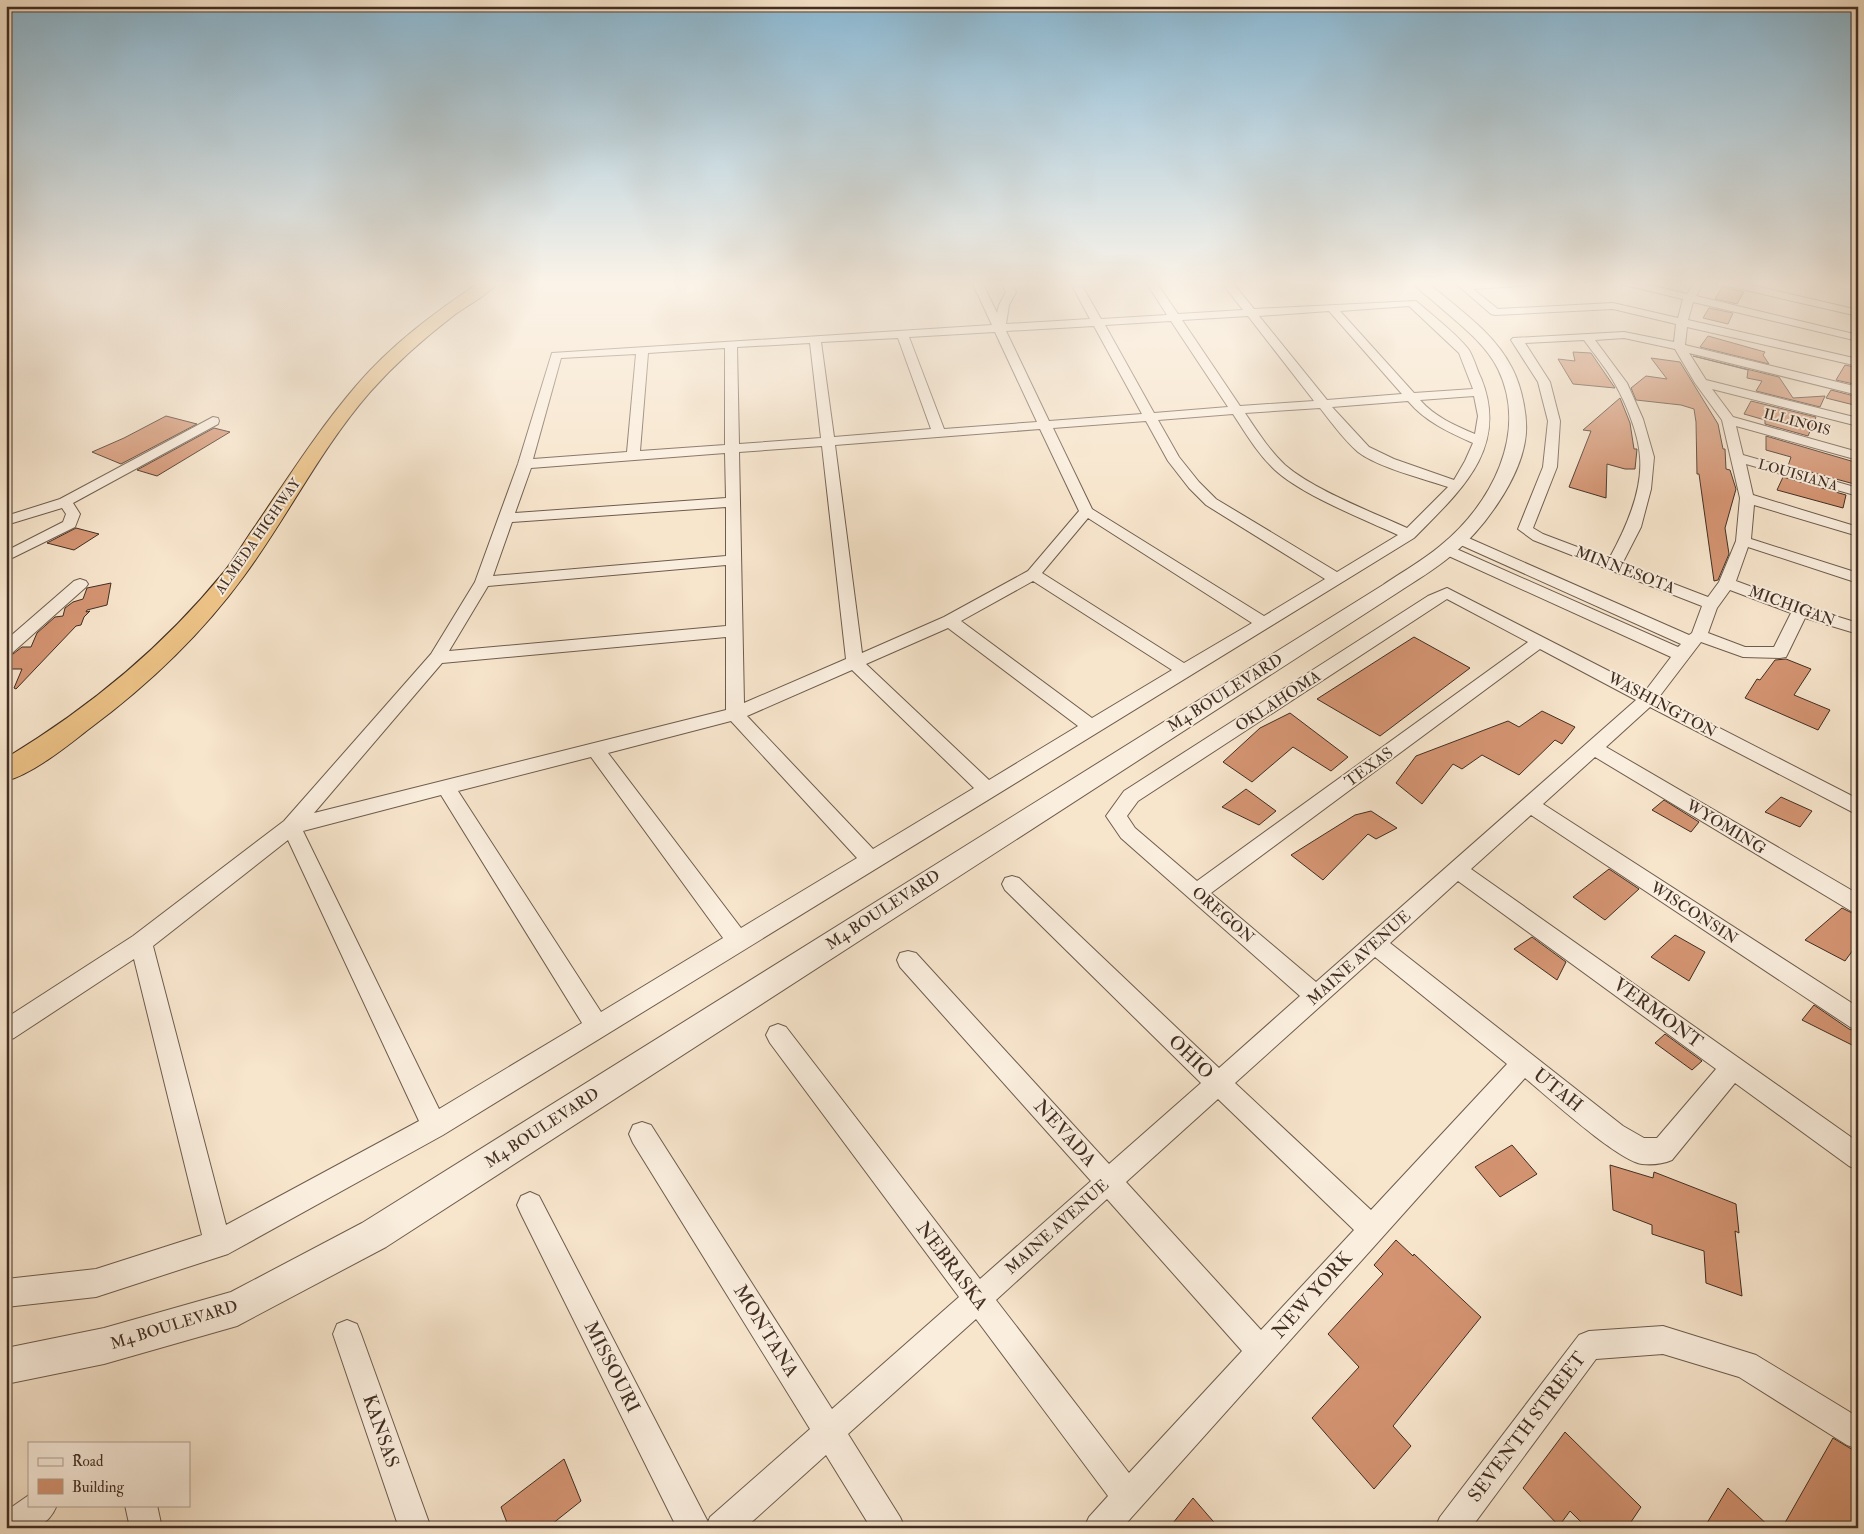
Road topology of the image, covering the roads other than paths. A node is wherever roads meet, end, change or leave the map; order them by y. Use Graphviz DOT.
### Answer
graph roads {
  1 [pos="398,354"];
  2 [pos="580,354"];
  3 [pos="642,354"];
  4 [pos="731,354"];
  5 [pos="817,354"];
  6 [pos="909,354"];
  7 [pos="1012,354"];
  8 [pos="1115,354"];
  9 [pos="1199,354"];
  10 [pos="1283,354"];
  11 [pos="1372,354"];
  12 [pos="1465,354"];
  13 [pos="1494,354"];
  14 [pos="1526,354"];
  15 [pos="1599,354"];
  16 [pos="1684,354"];
  17 [pos="1709,354"];
  18 [pos="1818,354"];
  19 [pos="1858,363"];
  20 [pos="1701,383"];
  21 [pos="1858,391"];
  22 [pos="1480,392"];
  23 [pos="1411,397"];
  24 [pos="1324,404"];
  25 [pos="1237,410"];
  26 [pos="1150,417"];
  27 [pos="1728,420"];
  28 [pos="213,421"];
  29 [pos="1858,422"];
  30 [pos="1045,425"];
  31 [pos="939,433"];
  32 [pos="828,441"];
  33 [pos="1480,441"];
  34 [pos="732,448"];
  35 [pos="633,456"];
  36 [pos="1858,456"];
  37 [pos="1738,458"];
  38 [pos="526,464"];
  39 [pos="1457,486"];
  40 [pos="1858,492"];
  41 [pos="1747,498"];
  42 [pos="65,502"];
  43 [pos="733,502"];
  44 [pos="1086,512"];
  45 [pos="505,518"];
  46 [pos="6,521"];
  47 [pos="1858,532"];
  48 [pos="1409,536"];
  49 [pos="1743,541"];
  50 [pos="1453,545"];
  51 [pos="6,557"];
  52 [pos="733,560"];
  53 [pos="1614,565"];
  54 [pos="1033,574"];
  55 [pos="1858,578"];
  56 [pos="1337,579"];
  57 [pos="483,582"];
  58 [pos="1727,583"];
  59 [pos="80,584"];
  60 [pos="1466,602"];
  61 [pos="1712,604"];
  62 [pos="1800,611"];
  63 [pos="950,622"];
  64 [pos="1264,623"];
  65 [pos="1858,629"];
  66 [pos="734,631"];
  67 [pos="26,632"];
  68 [pos="6,638"];
  69 [pos="1695,638"];
  70 [pos="1540,641"];
  71 [pos="6,650"];
  72 [pos="1682,655"];
  73 [pos="437,658"];
  74 [pos="855,663"];
  75 [pos="1185,671"];
  76 [pos="1650,698"];
  77 [pos="735,714"];
  78 [pos="1091,727"];
  79 [pos="1594,748"];
  80 [pos="595,749"];
  81 [pos="6,771"];
  82 [pos="446,787"];
  83 [pos="988,790"];
  84 [pos="1530,805"];
  85 [pos="1858,808"];
  86 [pos="292,826"];
  87 [pos="1128,833"];
  88 [pos="872,861"];
  89 [pos="1457,870"];
  90 [pos="1012,884"];
  91 [pos="1197,892"];
  92 [pos="1858,906"];
  93 [pos="141,942"];
  94 [pos="738,942"];
  95 [pos="1375,944"];
  96 [pos="908,960"];
  97 [pos="1316,996"];
  98 [pos="1858,1020"];
  99 [pos="597,1026"];
  100 [pos="6,1031"];
  101 [pos="778,1035"];
  102 [pos="1523,1063"];
  103 [pos="1733,1067"];
  104 [pos="1218,1083"];
  105 [pos="434,1126"];
  106 [pos="642,1134"];
  107 [pos="1858,1157"];
  108 [pos="1109,1181"];
  109 [pos="530,1205"];
  110 [pos="1372,1229"];
  111 [pos="218,1244"];
  112 [pos="6,1293"];
  113 [pos="977,1299"];
  114 [pos="347,1334"];
  115 [pos="1261,1351"];
  116 [pos="6,1366"];
  117 [pos="829,1431"];
  118 [pos="1858,1434"];
  119 [pos="1128,1497"];
  120 [pos="41,1506"];
  121 [pos="141,1506"];
  122 [pos="9,1528"];
  123 [pos="146,1528"];
  124 [pos="415,1528"];
  125 [pos="694,1528"];
  126 [pos="721,1528"];
  127 [pos="890,1528"];
  128 [pos="1100,1528"];
  129 [pos="1451,1528"];
  1 -- 81 [label="highway, ALMEDA HIGHWAY"];
  2 -- 38 [label="street"];
  3 -- 35 [label="street"];
  4 -- 34 [label="street"];
  5 -- 32 [label="street"];
  6 -- 31 [label="street"];
  7 -- 30 [label="street"];
  8 -- 26 [label="street"];
  9 -- 25 [label="street"];
  10 -- 24 [label="street"];
  11 -- 23 [label="street"];
  12 -- 22 [label="street"];
  13 -- 50 [label="street, M4 BOULEVARD"];
  14 -- 53 [label="street, MINNESOTA"];
  15 -- 53 [label="street"];
  16 -- 20 [label="street, MAINE AVENUE"];
  17 -- 21 [label="street"];
  18 -- 19 [label="street"];
  20 -- 27 [label="street, MAINE AVENUE"];
  20 -- 29 [label="street"];
  22 -- 23 [label="street"];
  22 -- 33 [label="street"];
  23 -- 24 [label="street"];
  23 -- 33 [label="street"];
  24 -- 25 [label="street"];
  24 -- 39 [label="street"];
  25 -- 26 [label="street"];
  25 -- 48 [label="street"];
  26 -- 30 [label="street"];
  26 -- 56 [label="street"];
  27 -- 36 [label="street, ILLINOIS"];
  27 -- 37 [label="street, MAINE AVENUE"];
  28 -- 42 [label="street"];
  30 -- 31 [label="street"];
  30 -- 44 [label="street"];
  31 -- 32 [label="street"];
  32 -- 34 [label="street"];
  32 -- 74 [label="street"];
  33 -- 39 [label="street"];
  34 -- 35 [label="street"];
  34 -- 43 [label="street"];
  35 -- 38 [label="street"];
  37 -- 40 [label="street, LOUISIANA"];
  37 -- 41 [label="street, MAINE AVENUE"];
  38 -- 45 [label="street"];
  39 -- 48 [label="street"];
  41 -- 47 [label="street"];
  41 -- 49 [label="street, MAINE AVENUE"];
  42 -- 46 [label="street"];
  42 -- 51 [label="street"];
  43 -- 45 [label="street"];
  43 -- 52 [label="street"];
  44 -- 54 [label="street"];
  44 -- 64 [label="street"];
  45 -- 57 [label="street"];
  48 -- 56 [label="street"];
  49 -- 55 [label="street"];
  49 -- 58 [label="street, MAINE AVENUE"];
  50 -- 69 [label="street"];
  50 -- 72 [label="street"];
  50 -- 116 [label="street, M4 BOULEVARD"];
  52 -- 57 [label="street"];
  52 -- 66 [label="street"];
  53 -- 61 [label="street, MINNESOTA"];
  54 -- 63 [label="street"];
  54 -- 75 [label="street"];
  56 -- 64 [label="street"];
  57 -- 73 [label="street"];
  58 -- 61 [label="street, MAINE AVENUE"];
  58 -- 62 [label="street, MICHIGAN"];
  59 -- 67 [label="street"];
  60 -- 70 [label="street, WASHINGTON"];
  60 -- 87 [label="street, OKLAHOMA"];
  61 -- 69 [label="street, MAINE AVENUE"];
  62 -- 65 [label="street, MICHIGAN"];
  62 -- 69 [label="street"];
  63 -- 74 [label="street"];
  63 -- 78 [label="street"];
  64 -- 75 [label="street"];
  66 -- 73 [label="street"];
  66 -- 77 [label="street"];
  67 -- 68 [label="street"];
  67 -- 71 [label="street"];
  69 -- 72 [label="street, MAINE AVENUE"];
  70 -- 76 [label="street, WASHINGTON"];
  70 -- 91 [label="street, TEXAS"];
  72 -- 76 [label="street, MAINE AVENUE"];
  73 -- 86 [label="street"];
  74 -- 77 [label="street"];
  74 -- 83 [label="street"];
  75 -- 78 [label="street"];
  76 -- 79 [label="street, MAINE AVENUE"];
  76 -- 85 [label="street, WASHINGTON"];
  77 -- 80 [label="street"];
  77 -- 88 [label="street"];
  78 -- 83 [label="street"];
  79 -- 84 [label="street, MAINE AVENUE"];
  79 -- 92 [label="street, WYOMING"];
  80 -- 82 [label="street"];
  80 -- 94 [label="street"];
  82 -- 86 [label="street"];
  82 -- 99 [label="street"];
  83 -- 88 [label="street"];
  84 -- 89 [label="street, MAINE AVENUE"];
  84 -- 98 [label="street, WISCONSIN"];
  86 -- 93 [label="street"];
  86 -- 105 [label="street"];
  87 -- 91 [label="street, OREGON"];
  88 -- 94 [label="street"];
  89 -- 95 [label="street, MAINE AVENUE"];
  89 -- 103 [label="street, VERMONT"];
  90 -- 104 [label="street, OHIO"];
  91 -- 97 [label="street, OREGON"];
  93 -- 100 [label="street"];
  93 -- 111 [label="street"];
  94 -- 99 [label="street"];
  95 -- 97 [label="street, MAINE AVENUE"];
  95 -- 102 [label="street, UTAH"];
  96 -- 108 [label="street, NEVADA"];
  97 -- 104 [label="street, MAINE AVENUE"];
  99 -- 105 [label="street"];
  101 -- 113 [label="street, NEBRASKA"];
  102 -- 103 [label="street, UTAH"];
  102 -- 110 [label="street, NEW YORK"];
  103 -- 107 [label="street, VERMONT"];
  104 -- 108 [label="street, MAINE AVENUE"];
  104 -- 110 [label="street, OHIO"];
  105 -- 111 [label="street"];
  106 -- 117 [label="street, MONTANA"];
  108 -- 113 [label="street, MAINE AVENUE"];
  108 -- 115 [label="street, NEVADA"];
  109 -- 125 [label="street, MISSOURI"];
  110 -- 115 [label="street, NEW YORK"];
  111 -- 112 [label="street"];
  113 -- 117 [label="street, MAINE AVENUE"];
  113 -- 119 [label="street, NEBRASKA"];
  114 -- 124 [label="street, KANSAS"];
  115 -- 119 [label="street, NEW YORK"];
  117 -- 126 [label="street, MAINE AVENUE"];
  117 -- 127 [label="street, MONTANA"];
  118 -- 129 [label="street, SEVENTH STREET"];
  119 -- 128 [label="street, NEW YORK"];
  120 -- 122 [label="street"];
  121 -- 123 [label="street"];
}
